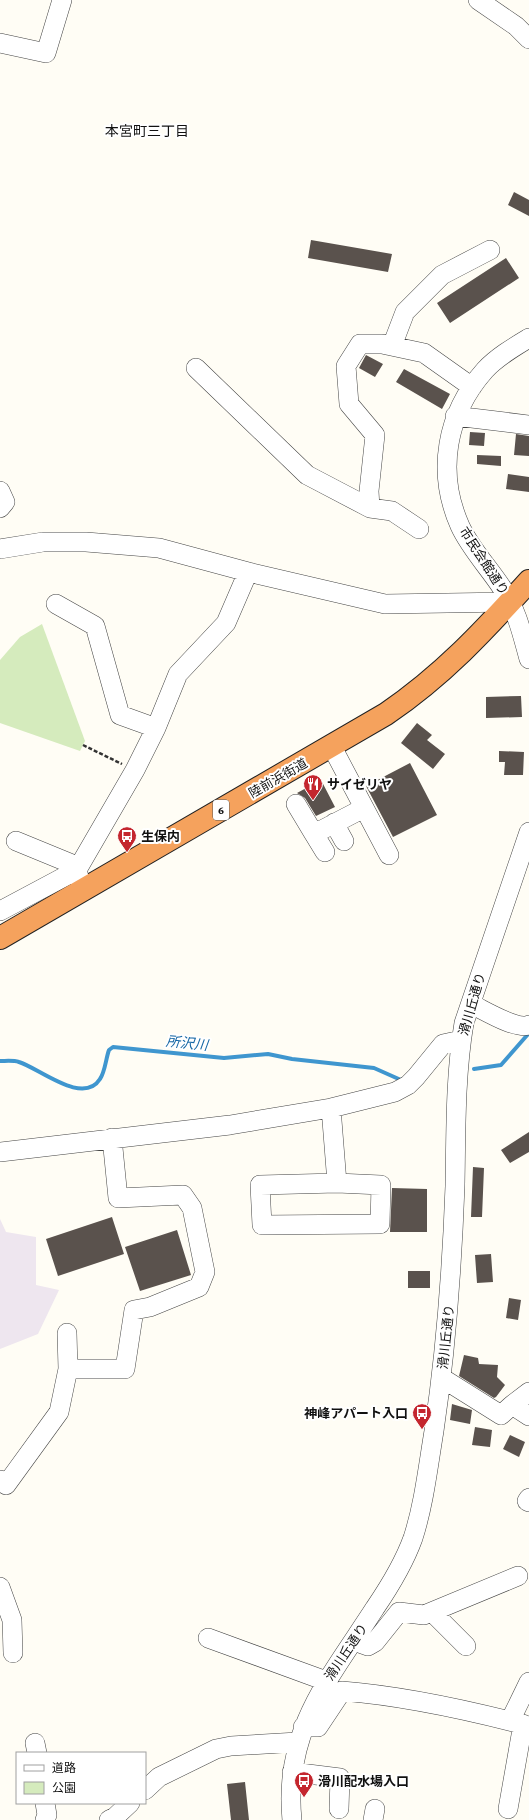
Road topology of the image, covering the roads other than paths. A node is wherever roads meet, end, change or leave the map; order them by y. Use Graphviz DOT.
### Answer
graph roads {
  1 [pos="62,0"];
  2 [pos="478,0"];
  3 [pos="529,39"];
  4 [pos="0,43"];
  5 [pos="490,250"];
  6 [pos="529,338"];
  7 [pos="392,346"];
  8 [pos="196,368"];
  9 [pos="472,387"];
  10 [pos="455,416"];
  11 [pos="529,425"];
  12 [pos="0,491"];
  13 [pos="0,508"];
  14 [pos="370,508"];
  15 [pos="419,529"];
  16 [pos="0,549"];
  17 [pos="248,572"];
  18 [pos="529,581"];
  19 [pos="510,602"];
  20 [pos="56,604"];
  21 [pos="529,659"];
  22 [pos="156,728"];
  23 [pos="332,747"];
  24 [pos="296,804"];
  25 [pos="364,808"];
  26 [pos="334,823"];
  27 [pos="529,832"];
  28 [pos="314,834"];
  29 [pos="16,841"];
  30 [pos="344,841"];
  31 [pos="325,852"];
  32 [pos="389,855"];
  33 [pos="77,870"];
  34 [pos="83,891"];
  35 [pos="0,911"];
  36 [pos="0,938"];
  37 [pos="471,1004"];
  38 [pos="529,1024"];
  39 [pos="461,1040"];
  40 [pos="331,1108"];
  41 [pos="112,1138"];
  42 [pos="0,1152"];
  43 [pos="337,1183"];
  44 [pos="67,1333"];
  45 [pos="68,1369"];
  46 [pos="442,1378"];
  47 [pos="529,1392"];
  48 [pos="512,1405"];
  49 [pos="529,1416"];
  50 [pos="0,1480"];
  51 [pos="529,1498"];
  52 [pos="529,1502"];
  53 [pos="518,1576"];
  54 [pos="0,1588"];
  55 [pos="432,1612"];
  56 [pos="208,1638"];
  57 [pos="354,1641"];
  58 [pos="466,1646"];
  59 [pos="13,1653"];
  60 [pos="326,1681"];
  61 [pos="529,1682"];
  62 [pos="521,1723"];
  63 [pos="301,1735"];
  64 [pos="292,1772"];
  65 [pos="146,1789"];
  66 [pos="45,1804"];
  67 [pos="129,1804"];
  68 [pos="339,1810"];
  69 [pos="508,1810"];
  70 [pos="45,1820"];
  71 [pos="109,1820"];
  72 [pos="292,1820"];
  1 -- 4 [label="street"];
  2 -- 3 [label="street"];
  5 -- 7 [label="street"];
  6 -- 9 [label="street, 市民会館通り"];
  7 -- 9 [label="street"];
  7 -- 14 [label="street"];
  8 -- 14 [label="street"];
  9 -- 10 [label="street, 市民会館通り"];
  10 -- 11 [label="street"];
  10 -- 19 [label="street, 市民会館通り"];
  12 -- 13 [label="street"];
  14 -- 15 [label="street"];
  16 -- 17 [label="street"];
  17 -- 19 [label="street"];
  17 -- 22 [label="street"];
  18 -- 19 [label="highway, 陸前浜街道 / 6"];
  19 -- 21 [label="street"];
  19 -- 23 [label="highway, 陸前浜街道 / 6"];
  20 -- 22 [label="street"];
  22 -- 33 [label="street"];
  23 -- 25 [label="street"];
  23 -- 34 [label="highway, 陸前浜街道 / 6"];
  24 -- 28 [label="street"];
  25 -- 26 [label="street"];
  25 -- 32 [label="street"];
  26 -- 28 [label="street"];
  26 -- 30 [label="street"];
  27 -- 37 [label="street, 滑川丘通り"];
  28 -- 31 [label="street"];
  29 -- 33 [label="street"];
  33 -- 34 [label="street"];
  33 -- 35 [label="street"];
  34 -- 36 [label="highway, 陸前浜街道 / 6"];
  37 -- 38 [label="street"];
  37 -- 39 [label="street, 滑川丘通り"];
  39 -- 40 [label="street"];
  39 -- 46 [label="street, 滑川丘通り"];
  40 -- 41 [label="street"];
  40 -- 43 [label="street"];
  41 -- 42 [label="street"];
  41 -- 45 [label="street"];
  43 -- 43 [label="street"];
  44 -- 45 [label="street"];
  45 -- 50 [label="street"];
  46 -- 48 [label="street"];
  46 -- 57 [label="street, 滑川丘通り"];
  47 -- 48 [label="street"];
  48 -- 49 [label="street"];
  51 -- 52 [label="street"];
  53 -- 55 [label="street"];
  54 -- 59 [label="street"];
  55 -- 57 [label="street"];
  55 -- 58 [label="street"];
  56 -- 60 [label="street"];
  57 -- 60 [label="street, 滑川丘通り"];
  60 -- 63 [label="street, 滑川丘通り"];
  61 -- 62 [label="street"];
  62 -- 63 [label="street"];
  62 -- 69 [label="street"];
  63 -- 64 [label="street, 滑川丘通り"];
  63 -- 65 [label="street"];
  64 -- 68 [label="street"];
  64 -- 72 [label="street, 滑川丘通り"];
  66 -- 70 [label="street"];
  67 -- 71 [label="street"];
}
